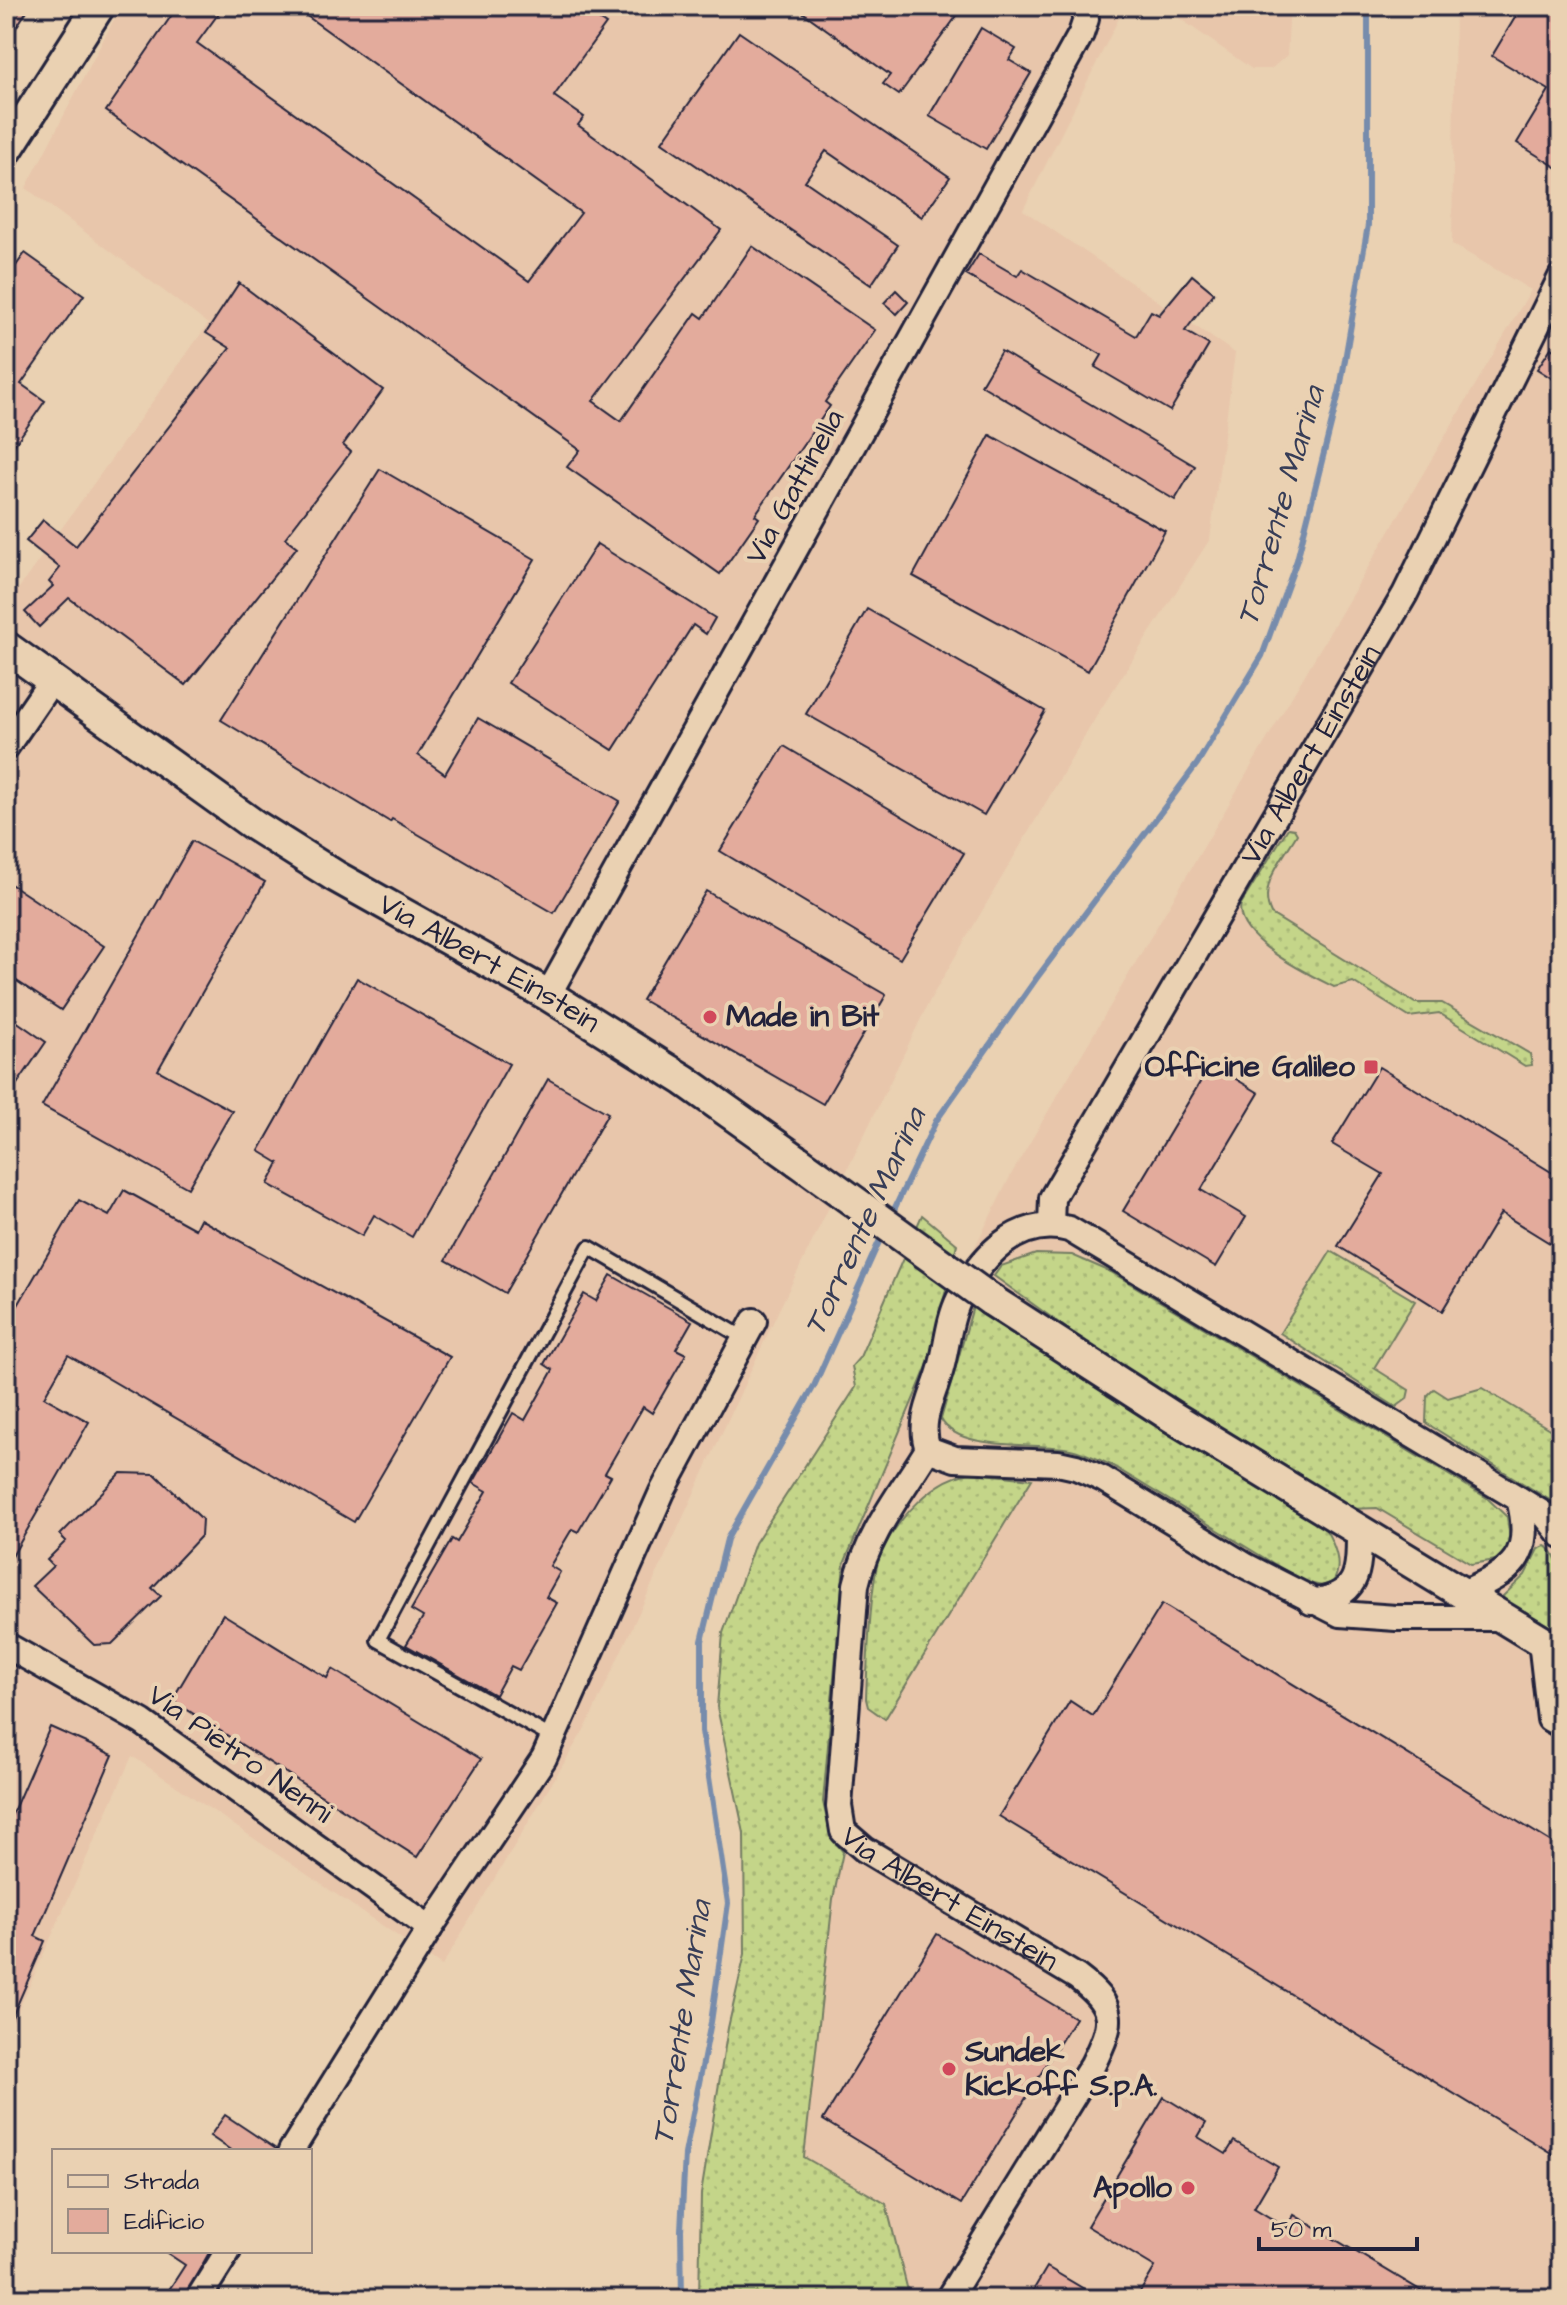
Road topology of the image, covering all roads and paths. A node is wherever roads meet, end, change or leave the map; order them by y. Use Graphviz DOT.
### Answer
graph roads {
  1 [pos="99,6"];
  2 [pos="1084,6"];
  3 [pos="6,151"];
  4 [pos="1561,277"];
  5 [pos="6,647"];
  6 [pos="52,680"];
  7 [pos="6,747"];
  8 [pos="548,995"];
  9 [pos="1051,1225"];
  10 [pos="749,1329"];
  11 [pos="928,1449"];
  12 [pos="1519,1499"];
  13 [pos="1359,1531"];
  14 [pos="1561,1535"];
  15 [pos="1462,1593"];
  16 [pos="1311,1602"];
  17 [pos="1504,1618"];
  18 [pos="6,1645"];
  19 [pos="1551,1647"];
  20 [pos="1553,1684"];
  21 [pos="1561,1725"];
  22 [pos="553,1738"];
  23 [pos="430,1928"];
  24 [pos="292,2149"];
  25 [pos="227,2253"];
  26 [pos="198,2299"];
  27 [pos="948,2299"];
  1 -- 3 [label="street"];
  2 -- 8 [label="street, Via Gattinella"];
  4 -- 9 [label="street, Via Albert Einstein"];
  5 -- 6 [label="street, Via Albert Einstein"];
  6 -- 7 [label="street"];
  6 -- 8 [label="street, Via Albert Einstein"];
  8 -- 13 [label="street, Via Albert Einstein, bridge"];
  9 -- 11 [label="street"];
  9 -- 12 [label="street"];
  10 -- 22 [label="street"];
  10 -- 22 [label="lane"];
  11 -- 16 [label="street"];
  11 -- 27 [label="street, Via Albert Einstein"];
  12 -- 14 [label="street"];
  12 -- 15 [label="street"];
  13 -- 15 [label="street, Via Albert Einstein"];
  13 -- 16 [label="street"];
  15 -- 17 [label="street, Via Albert Einstein"];
  16 -- 17 [label="street"];
  17 -- 19 [label="street, Via Albert Einstein"];
  18 -- 23 [label="street, Via Pietro Nenni"];
  19 -- 20 [label="street, Via Albert Einstein"];
  20 -- 21 [label="street, Via Albert Einstein"];
  22 -- 23 [label="street"];
  23 -- 24 [label="street"];
  25 -- 26 [label="street"];
}
